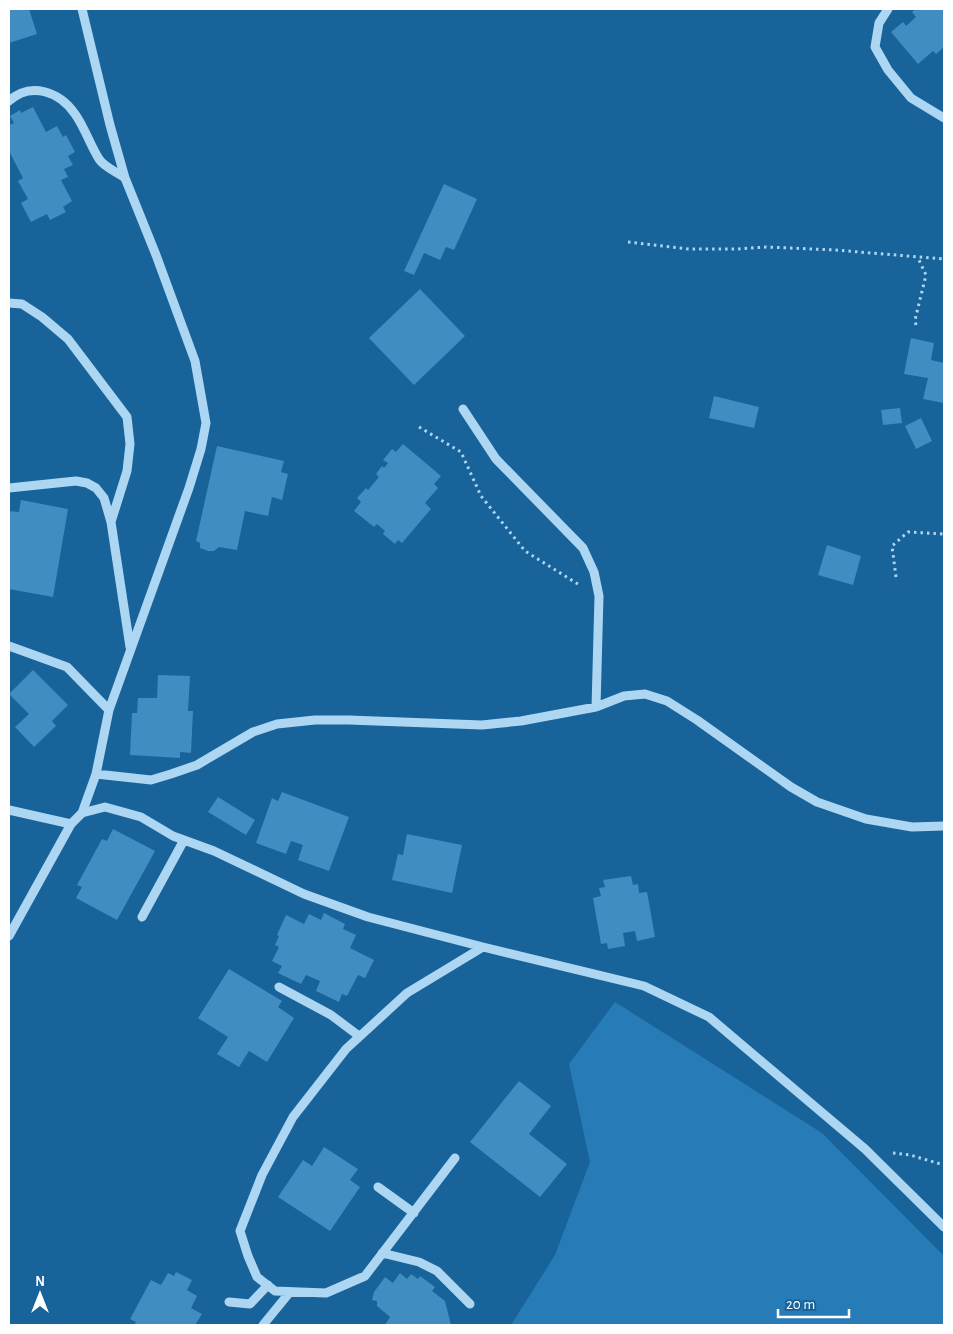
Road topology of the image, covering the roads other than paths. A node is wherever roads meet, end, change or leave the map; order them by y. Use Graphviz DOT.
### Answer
graph roads {
  1 [pos="82,9"];
  2 [pos="888,9"];
  3 [pos="9,101"];
  4 [pos="944,118"];
  5 [pos="125,178"];
  6 [pos="9,303"];
  7 [pos="463,409"];
  8 [pos="9,488"];
  9 [pos="111,522"];
  10 [pos="9,646"];
  11 [pos="130,650"];
  12 [pos="596,707"];
  13 [pos="109,710"];
  14 [pos="96,774"];
  15 [pos="9,810"];
  16 [pos="82,813"];
  17 [pos="70,824"];
  18 [pos="944,826"];
  19 [pos="184,840"];
  20 [pos="142,917"];
  21 [pos="9,936"];
  22 [pos="483,948"];
  23 [pos="279,987"];
  24 [pos="359,1036"];
  25 [pos="456,1158"];
  26 [pos="378,1187"];
  27 [pos="414,1213"];
  28 [pos="944,1227"];
  29 [pos="382,1253"];
  30 [pos="268,1285"];
  31 [pos="290,1292"];
  32 [pos="229,1302"];
  33 [pos="470,1304"];
  34 [pos="264,1325"];
  1 -- 5 [label="street"];
  2 -- 4 [label="street"];
  3 -- 5 [label="street"];
  5 -- 11 [label="street"];
  6 -- 9 [label="street"];
  7 -- 12 [label="street"];
  8 -- 9 [label="street"];
  9 -- 11 [label="street"];
  10 -- 13 [label="street"];
  11 -- 13 [label="street"];
  12 -- 14 [label="street"];
  12 -- 18 [label="street"];
  13 -- 14 [label="street"];
  14 -- 16 [label="street"];
  15 -- 17 [label="street"];
  16 -- 17 [label="street"];
  16 -- 19 [label="street"];
  17 -- 21 [label="street"];
  19 -- 20 [label="street"];
  19 -- 22 [label="street"];
  22 -- 24 [label="street"];
  22 -- 28 [label="street"];
  23 -- 24 [label="street"];
  24 -- 30 [label="street"];
  25 -- 27 [label="street"];
  26 -- 27 [label="street"];
  27 -- 29 [label="street"];
  29 -- 31 [label="street"];
  29 -- 33 [label="street"];
  30 -- 31 [label="street"];
  30 -- 32 [label="street"];
  31 -- 34 [label="street"];
}
